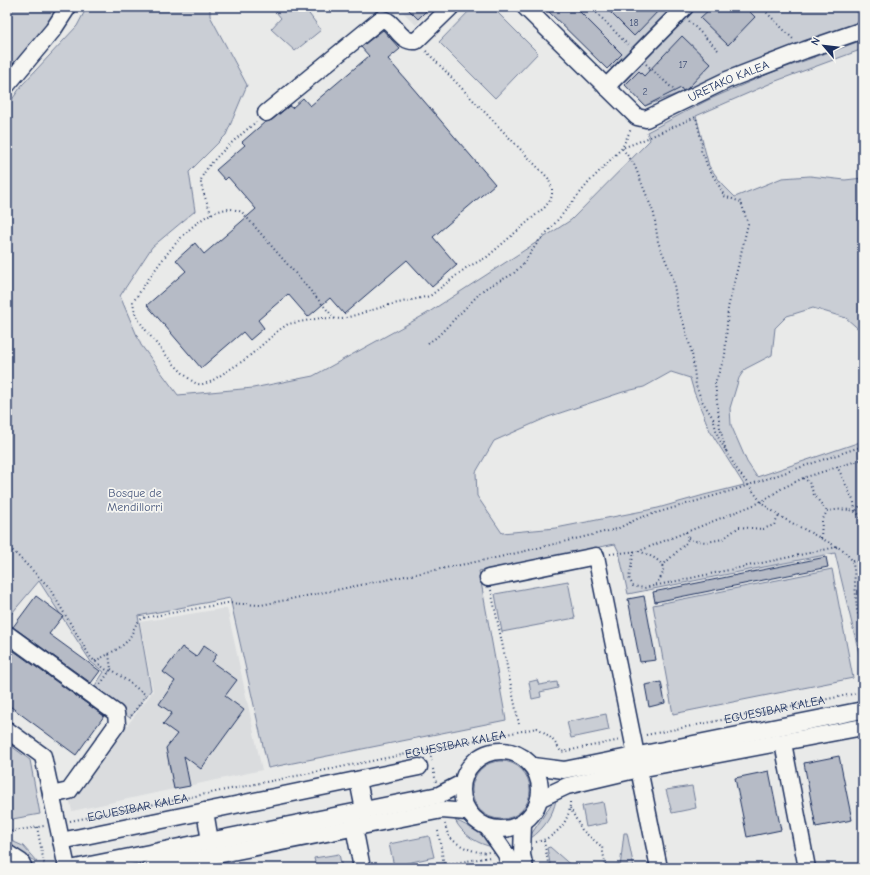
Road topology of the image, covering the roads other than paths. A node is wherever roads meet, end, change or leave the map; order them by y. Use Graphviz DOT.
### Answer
graph roads {
  1 [pos="68,7"];
  2 [pos="451,7"];
  3 [pos="525,7"];
  4 [pos="682,9"];
  5 [pos="863,30"];
  6 [pos="7,85"];
  7 [pos="606,87"];
  8 [pos="266,113"];
  9 [pos="488,578"];
  10 [pos="7,634"];
  11 [pos="863,710"];
  12 [pos="863,727"];
  13 [pos="7,730"];
  14 [pos="783,743"];
  15 [pos="637,762"];
  16 [pos="533,766"];
  17 [pos="419,767"];
  18 [pos="358,780"];
  19 [pos="462,783"];
  20 [pos="51,794"];
  21 [pos="539,799"];
  22 [pos="440,802"];
  23 [pos="364,810"];
  24 [pos="205,811"];
  25 [pos="467,812"];
  26 [pos="523,823"];
  27 [pos="354,827"];
  28 [pos="488,828"];
  29 [pos="61,841"];
  30 [pos="7,853"];
  31 [pos="211,855"];
  32 [pos="22,865"];
  33 [pos="37,868"];
  34 [pos="67,868"];
  35 [pos="75,868"];
  36 [pos="151,868"];
  37 [pos="362,868"];
  38 [pos="510,868"];
  39 [pos="525,868"];
  40 [pos="659,868"];
  41 [pos="807,868"];
  1 -- 6 [label="street"];
  2 -- 8 [label="street"];
  3 -- 7 [label="street"];
  4 -- 7 [label="street"];
  5 -- 7 [label="street, URETAKO KALEA"];
  9 -- 15 [label="street"];
  10 -- 20 [label="street"];
  11 -- 15 [label="street, EGUESIBAR KALEA"];
  12 -- 14 [label="street, EGUESIBAR KALEA"];
  13 -- 20 [label="street"];
  14 -- 15 [label="street, EGUESIBAR KALEA"];
  14 -- 41 [label="street"];
  15 -- 16 [label="street, EGUESIBAR KALEA"];
  15 -- 21 [label="street, EGUESIBAR KALEA"];
  15 -- 40 [label="street"];
  16 -- 19 [label="street"];
  16 -- 21 [label="street"];
  17 -- 18 [label="street"];
  18 -- 23 [label="street"];
  18 -- 24 [label="street"];
  19 -- 22 [label="street"];
  19 -- 25 [label="street"];
  20 -- 29 [label="street"];
  21 -- 26 [label="street"];
  22 -- 23 [label="street"];
  22 -- 25 [label="street"];
  22 -- 27 [label="street"];
  23 -- 31 [label="street"];
  24 -- 29 [label="street"];
  24 -- 31 [label="street"];
  25 -- 28 [label="street"];
  26 -- 28 [label="street"];
  26 -- 39 [label="street"];
  27 -- 31 [label="street"];
  27 -- 37 [label="street"];
  28 -- 38 [label="street"];
  29 -- 34 [label="street"];
  30 -- 32 [label="street"];
  31 -- 35 [label="street"];
  31 -- 36 [label="street"];
  32 -- 33 [label="street"];
}
